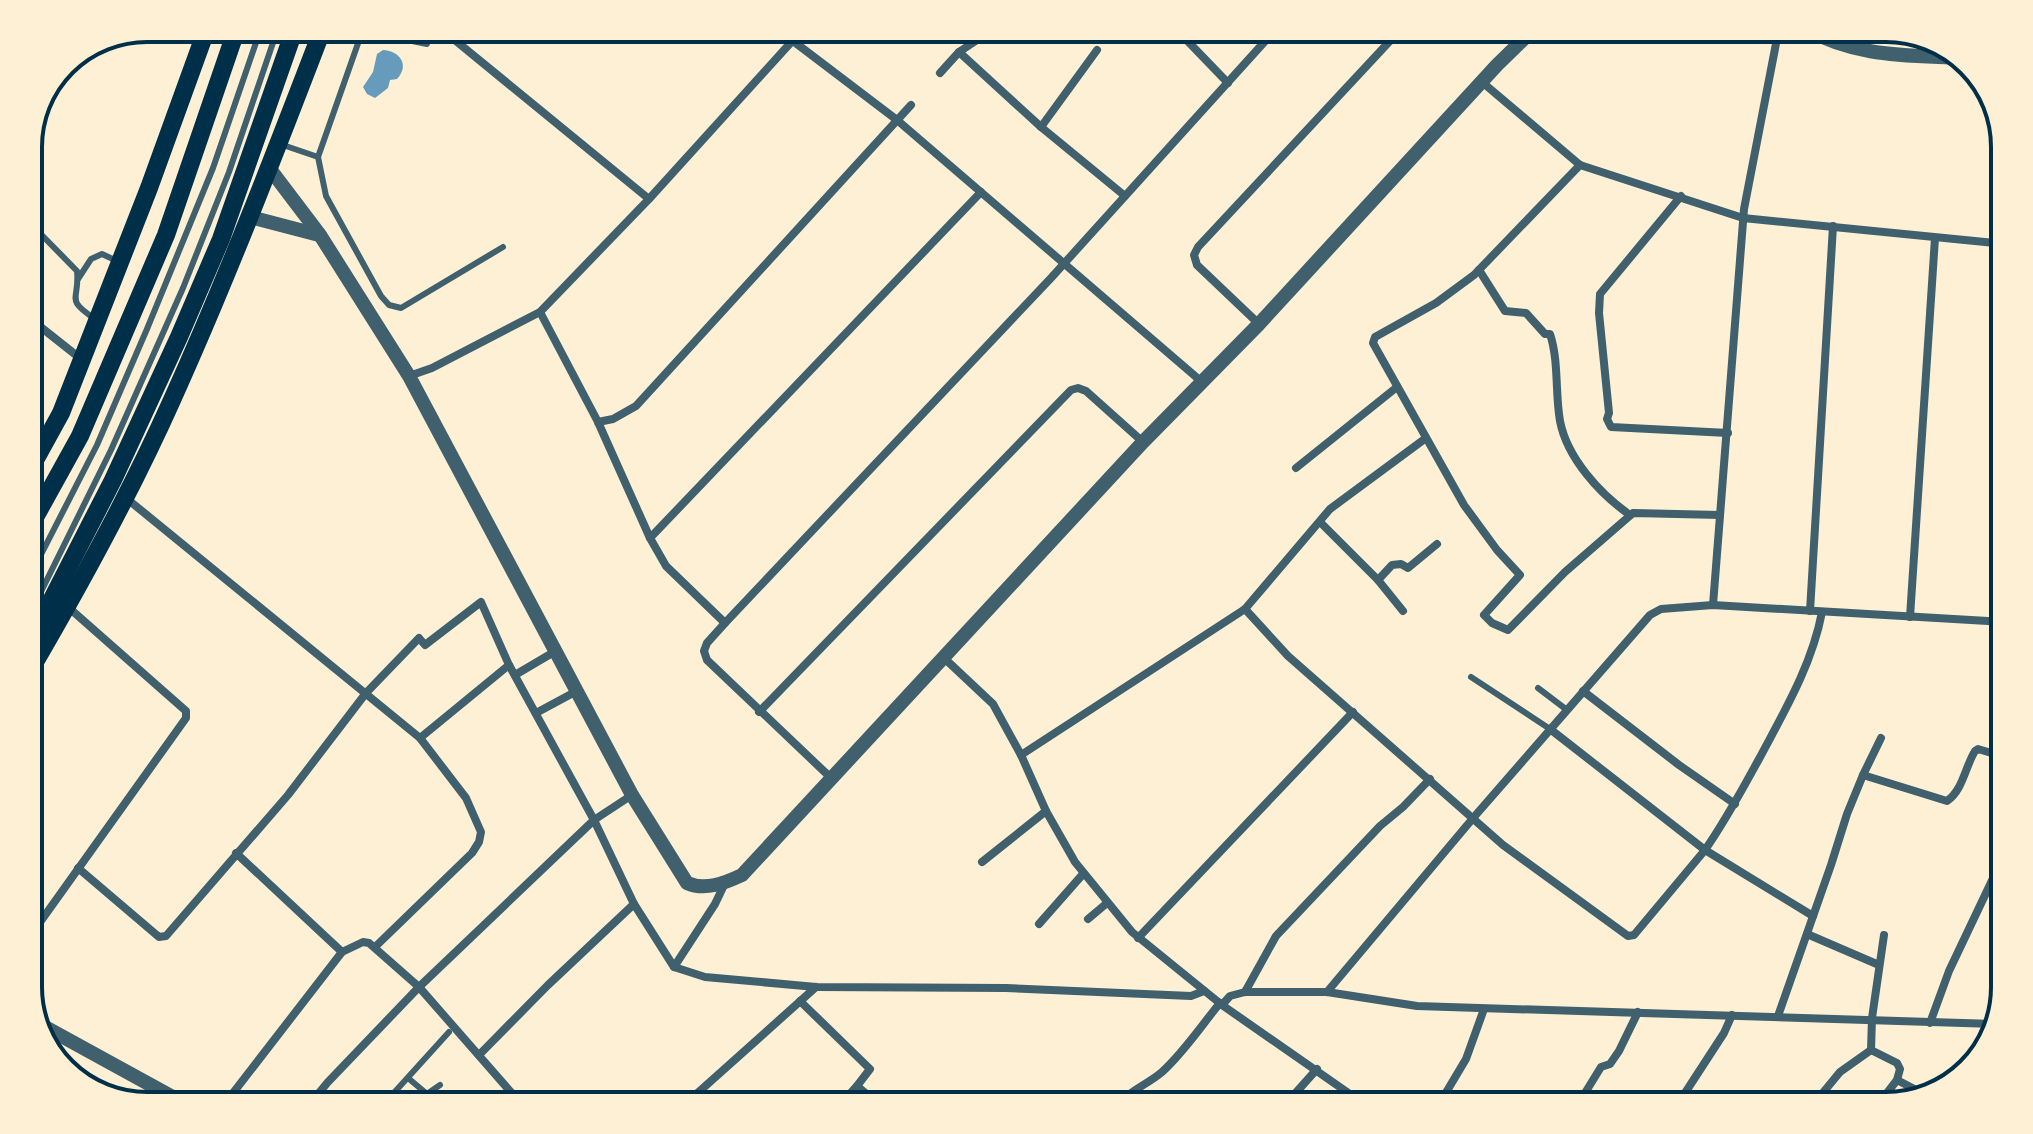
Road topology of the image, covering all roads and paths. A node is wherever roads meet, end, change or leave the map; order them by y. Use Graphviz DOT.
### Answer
graph roads {
  1 [pos="202,42"];
  2 [pos="232,42"];
  3 [pos="256,42"];
  4 [pos="273,42"];
  5 [pos="290,42"];
  6 [pos="318,42"];
  7 [pos="358,42"];
  8 [pos="416,42"];
  9 [pos="459,42"];
  10 [pos="792,42"];
  11 [pos="794,42"];
  12 [pos="974,42"];
  13 [pos="1188,42"];
  14 [pos="1265,42"];
  15 [pos="1389,42"];
  16 [pos="1516,42"];
  17 [pos="1776,42"];
  18 [pos="1830,42"];
  19 [pos="427,44"];
  20 [pos="1519,44"];
  21 [pos="1097,50"];
  22 [pos="959,52"];
  23 [pos="1939,57"];
  24 [pos="940,73"];
  25 [pos="1482,82"];
  26 [pos="1228,83"];
  27 [pos="911,105"];
  28 [pos="897,120"];
  29 [pos="1041,127"];
  30 [pos="279,144"];
  31 [pos="318,157"];
  32 [pos="1580,165"];
  33 [pos="188,169"];
  34 [pos="270,169"];
  35 [pos="149,188"];
  36 [pos="981,192"];
  37 [pos="1125,196"];
  38 [pos="1681,196"];
  39 [pos="649,199"];
  40 [pos="250,217"];
  41 [pos="1743,218"];
  42 [pos="1833,226"];
  43 [pos="42,235"];
  44 [pos="320,235"];
  45 [pos="1935,238"];
  46 [pos="1991,243"];
  47 [pos="503,247"];
  48 [pos="120,262"];
  49 [pos="1063,264"];
  50 [pos="1479,270"];
  51 [pos="78,279"];
  52 [pos="540,312"];
  53 [pos="97,321"];
  54 [pos="1259,324"];
  55 [pos="42,328"];
  56 [pos="203,329"];
  57 [pos="179,337"];
  58 [pos="82,360"];
  59 [pos="409,376"];
  60 [pos="1202,382"];
  61 [pos="1397,387"];
  62 [pos="598,422"];
  63 [pos="1728,433"];
  64 [pos="1426,438"];
  65 [pos="1143,442"];
  66 [pos="42,446"];
  67 [pos="1296,468"];
  68 [pos="125,497"];
  69 [pos="42,505"];
  70 [pos="1632,514"];
  71 [pos="1720,515"];
  72 [pos="1320,522"];
  73 [pos="650,538"];
  74 [pos="1437,544"];
  75 [pos="42,553"];
  76 [pos="1378,580"];
  77 [pos="42,590"];
  78 [pos="1713,605"];
  79 [pos="67,607"];
  80 [pos="1245,609"];
  81 [pos="1403,611"];
  82 [pos="1810,611"];
  83 [pos="1822,612"];
  84 [pos="1910,617"];
  85 [pos="42,619"];
  86 [pos="1991,621"];
  87 [pos="725,623"];
  88 [pos="42,650"];
  89 [pos="554,652"];
  90 [pos="943,657"];
  91 [pos="509,665"];
  92 [pos="515,675"];
  93 [pos="1471,677"];
  94 [pos="1538,688"];
  95 [pos="1583,691"];
  96 [pos="575,692"];
  97 [pos="366,693"];
  98 [pos="1567,710"];
  99 [pos="759,712"];
  100 [pos="1353,712"];
  101 [pos="536,713"];
  102 [pos="1550,729"];
  103 [pos="420,738"];
  104 [pos="1881,738"];
  105 [pos="1991,753"];
  106 [pos="1021,755"];
  107 [pos="1863,775"];
  108 [pos="830,777"];
  109 [pos="1430,779"];
  110 [pos="632,795"];
  111 [pos="1735,804"];
  112 [pos="1046,811"];
  113 [pos="1474,817"];
  114 [pos="594,820"];
  115 [pos="1705,850"];
  116 [pos="236,853"];
  117 [pos="982,862"];
  118 [pos="78,868"];
  119 [pos="1083,874"];
  120 [pos="1991,882"];
  121 [pos="725,883"];
  122 [pos="1107,903"];
  123 [pos="634,904"];
  124 [pos="1813,916"];
  125 [pos="42,919"];
  126 [pos="1088,919"];
  127 [pos="1039,924"];
  128 [pos="1807,934"];
  129 [pos="1884,935"];
  130 [pos="1138,938"];
  131 [pos="375,947"];
  132 [pos="342,952"];
  133 [pos="1879,965"];
  134 [pos="674,967"];
  135 [pos="419,987"];
  136 [pos="816,987"];
  137 [pos="1204,991"];
  138 [pos="1245,992"];
  139 [pos="1327,992"];
  140 [pos="800,1001"];
  141 [pos="1221,1004"];
  142 [pos="1484,1009"];
  143 [pos="1638,1012"];
  144 [pos="1732,1015"];
  145 [pos="1778,1016"];
  146 [pos="1872,1018"];
  147 [pos="1930,1023"];
  148 [pos="1984,1024"];
  149 [pos="52,1031"];
  150 [pos="449,1032"];
  151 [pos="1871,1050"];
  152 [pos="479,1055"];
  153 [pos="1317,1069"];
  154 [pos="408,1078"];
  155 [pos="1897,1080"];
  156 [pos="440,1085"];
  157 [pos="857,1086"];
  158 [pos="1913,1088"];
  159 [pos="164,1092"];
  160 [pos="234,1092"];
  161 [pos="320,1092"];
  162 [pos="395,1092"];
  163 [pos="425,1092"];
  164 [pos="430,1092"];
  165 [pos="511,1092"];
  166 [pos="699,1092"];
  167 [pos="852,1092"];
  168 [pos="864,1092"];
  169 [pos="1131,1092"];
  170 [pos="1296,1092"];
  171 [pos="1348,1092"];
  172 [pos="1446,1092"];
  173 [pos="1586,1092"];
  174 [pos="1686,1092"];
  175 [pos="1824,1092"];
  176 [pos="1888,1092"];
  1 -- 35 [label="main road"];
  2 -- 33 [label="main road"];
  3 -- 75 [label="lane"];
  4 -- 77 [label="lane"];
  5 -- 57 [label="main road"];
  6 -- 30 [label="main road"];
  7 -- 31 [label="lane"];
  8 -- 19 [label="lane"];
  9 -- 39 [label="street"];
  10 -- 39 [label="street"];
  11 -- 28 [label="street"];
  12 -- 22 [label="street"];
  13 -- 26 [label="street"];
  14 -- 26 [label="street"];
  15 -- 54 [label="street"];
  16 -- 20 [label="street"];
  17 -- 41 [label="street"];
  18 -- 23 [label="street"];
  20 -- 25 [label="street"];
  21 -- 29 [label="street"];
  22 -- 24 [label="street"];
  22 -- 29 [label="street"];
  25 -- 32 [label="street"];
  25 -- 54 [label="street"];
  26 -- 37 [label="street"];
  27 -- 28 [label="street"];
  28 -- 36 [label="street"];
  28 -- 62 [label="street"];
  29 -- 37 [label="street"];
  30 -- 31 [label="lane"];
  30 -- 34 [label="main road"];
  31 -- 47 [label="lane"];
  32 -- 38 [label="street"];
  32 -- 50 [label="street"];
  33 -- 35 [label="main road"];
  33 -- 69 [label="main road"];
  34 -- 40 [label="main road"];
  34 -- 44 [label="street"];
  35 -- 48 [label="main road"];
  36 -- 49 [label="street"];
  36 -- 73 [label="street"];
  37 -- 49 [label="street"];
  38 -- 41 [label="street"];
  38 -- 63 [label="street"];
  39 -- 52 [label="street"];
  40 -- 44 [label="street"];
  40 -- 56 [label="main road"];
  41 -- 42 [label="street"];
  41 -- 63 [label="street"];
  42 -- 45 [label="street"];
  42 -- 82 [label="street"];
  43 -- 51 [label="lane"];
  44 -- 59 [label="street"];
  45 -- 46 [label="street"];
  45 -- 84 [label="street"];
  48 -- 51 [label="lane"];
  48 -- 53 [label="main road"];
  49 -- 60 [label="street"];
  49 -- 87 [label="street"];
  50 -- 61 [label="street"];
  50 -- 70 [label="street"];
  51 -- 53 [label="lane"];
  52 -- 59 [label="street"];
  52 -- 62 [label="street"];
  53 -- 58 [label="main road"];
  54 -- 60 [label="street"];
  55 -- 58 [label="street"];
  56 -- 57 [label="main road"];
  56 -- 68 [label="main road"];
  57 -- 85 [label="main road"];
  58 -- 66 [label="main road"];
  59 -- 89 [label="street"];
  60 -- 65 [label="street"];
  61 -- 64 [label="street"];
  61 -- 67 [label="street"];
  62 -- 73 [label="street"];
  63 -- 71 [label="street"];
  64 -- 70 [label="street"];
  64 -- 72 [label="street"];
  65 -- 90 [label="street"];
  65 -- 99 [label="street"];
  68 -- 79 [label="main road"];
  68 -- 97 [label="street"];
  70 -- 71 [label="street"];
  71 -- 78 [label="street"];
  72 -- 76 [label="street"];
  72 -- 80 [label="street"];
  73 -- 87 [label="street"];
  74 -- 76 [label="street"];
  76 -- 81 [label="street"];
  78 -- 82 [label="street"];
  78 -- 95 [label="street"];
  79 -- 88 [label="main road"];
  79 -- 118 [label="street"];
  80 -- 100 [label="street"];
  80 -- 106 [label="street"];
  82 -- 83 [label="street"];
  83 -- 84 [label="street"];
  83 -- 111 [label="street"];
  84 -- 86 [label="street"];
  87 -- 99 [label="street"];
  89 -- 92 [label="street"];
  89 -- 96 [label="street"];
  90 -- 106 [label="street"];
  90 -- 108 [label="street"];
  91 -- 92 [label="street"];
  91 -- 97 [label="street"];
  91 -- 103 [label="street"];
  92 -- 101 [label="street"];
  93 -- 102 [label="lane"];
  94 -- 98 [label="lane"];
  95 -- 98 [label="street"];
  95 -- 111 [label="street"];
  96 -- 101 [label="street"];
  96 -- 110 [label="street"];
  97 -- 103 [label="street"];
  97 -- 116 [label="street"];
  98 -- 102 [label="street"];
  99 -- 108 [label="street"];
  100 -- 109 [label="street"];
  100 -- 130 [label="street"];
  101 -- 114 [label="street"];
  102 -- 113 [label="street"];
  102 -- 115 [label="street"];
  103 -- 131 [label="street"];
  104 -- 107 [label="street"];
  105 -- 107 [label="street"];
  106 -- 112 [label="street"];
  107 -- 124 [label="street"];
  108 -- 121 [label="street"];
  109 -- 113 [label="street"];
  109 -- 138 [label="street"];
  110 -- 114 [label="street"];
  110 -- 121 [label="street"];
  111 -- 115 [label="street"];
  112 -- 117 [label="street"];
  112 -- 119 [label="street"];
  113 -- 115 [label="street"];
  113 -- 139 [label="street"];
  114 -- 123 [label="street"];
  114 -- 135 [label="street"];
  115 -- 124 [label="street"];
  116 -- 118 [label="street"];
  116 -- 132 [label="street"];
  118 -- 125 [label="street"];
  119 -- 122 [label="street"];
  119 -- 127 [label="street"];
  120 -- 147 [label="street"];
  121 -- 134 [label="street"];
  122 -- 126 [label="street"];
  122 -- 130 [label="street"];
  123 -- 134 [label="street"];
  123 -- 152 [label="street"];
  124 -- 128 [label="street"];
  128 -- 133 [label="street"];
  128 -- 145 [label="street"];
  129 -- 133 [label="street"];
  130 -- 137 [label="street"];
  131 -- 132 [label="street"];
  131 -- 135 [label="street"];
  132 -- 160 [label="street"];
  133 -- 146 [label="street"];
  134 -- 136 [label="street"];
  135 -- 152 [label="street"];
  135 -- 161 [label="street"];
  136 -- 137 [label="street"];
  136 -- 140 [label="street"];
  137 -- 141 [label="street"];
  138 -- 139 [label="street"];
  138 -- 141 [label="street"];
  139 -- 142 [label="street"];
  140 -- 157 [label="street"];
  140 -- 166 [label="street"];
  141 -- 153 [label="street"];
  141 -- 169 [label="street"];
  142 -- 143 [label="street"];
  142 -- 172 [label="street"];
  143 -- 144 [label="street"];
  143 -- 173 [label="street"];
  144 -- 145 [label="street"];
  144 -- 174 [label="street"];
  145 -- 146 [label="street"];
  146 -- 147 [label="street"];
  146 -- 151 [label="street"];
  147 -- 148 [label="street"];
  149 -- 159 [label="street"];
  150 -- 154 [label="lane"];
  151 -- 155 [label="street"];
  151 -- 175 [label="street"];
  152 -- 165 [label="street"];
  153 -- 170 [label="street"];
  153 -- 171 [label="street"];
  154 -- 162 [label="lane"];
  154 -- 163 [label="lane"];
  155 -- 158 [label="street"];
  155 -- 176 [label="street"];
  156 -- 164 [label="lane"];
  157 -- 167 [label="street"];
  157 -- 168 [label="street"];
}
